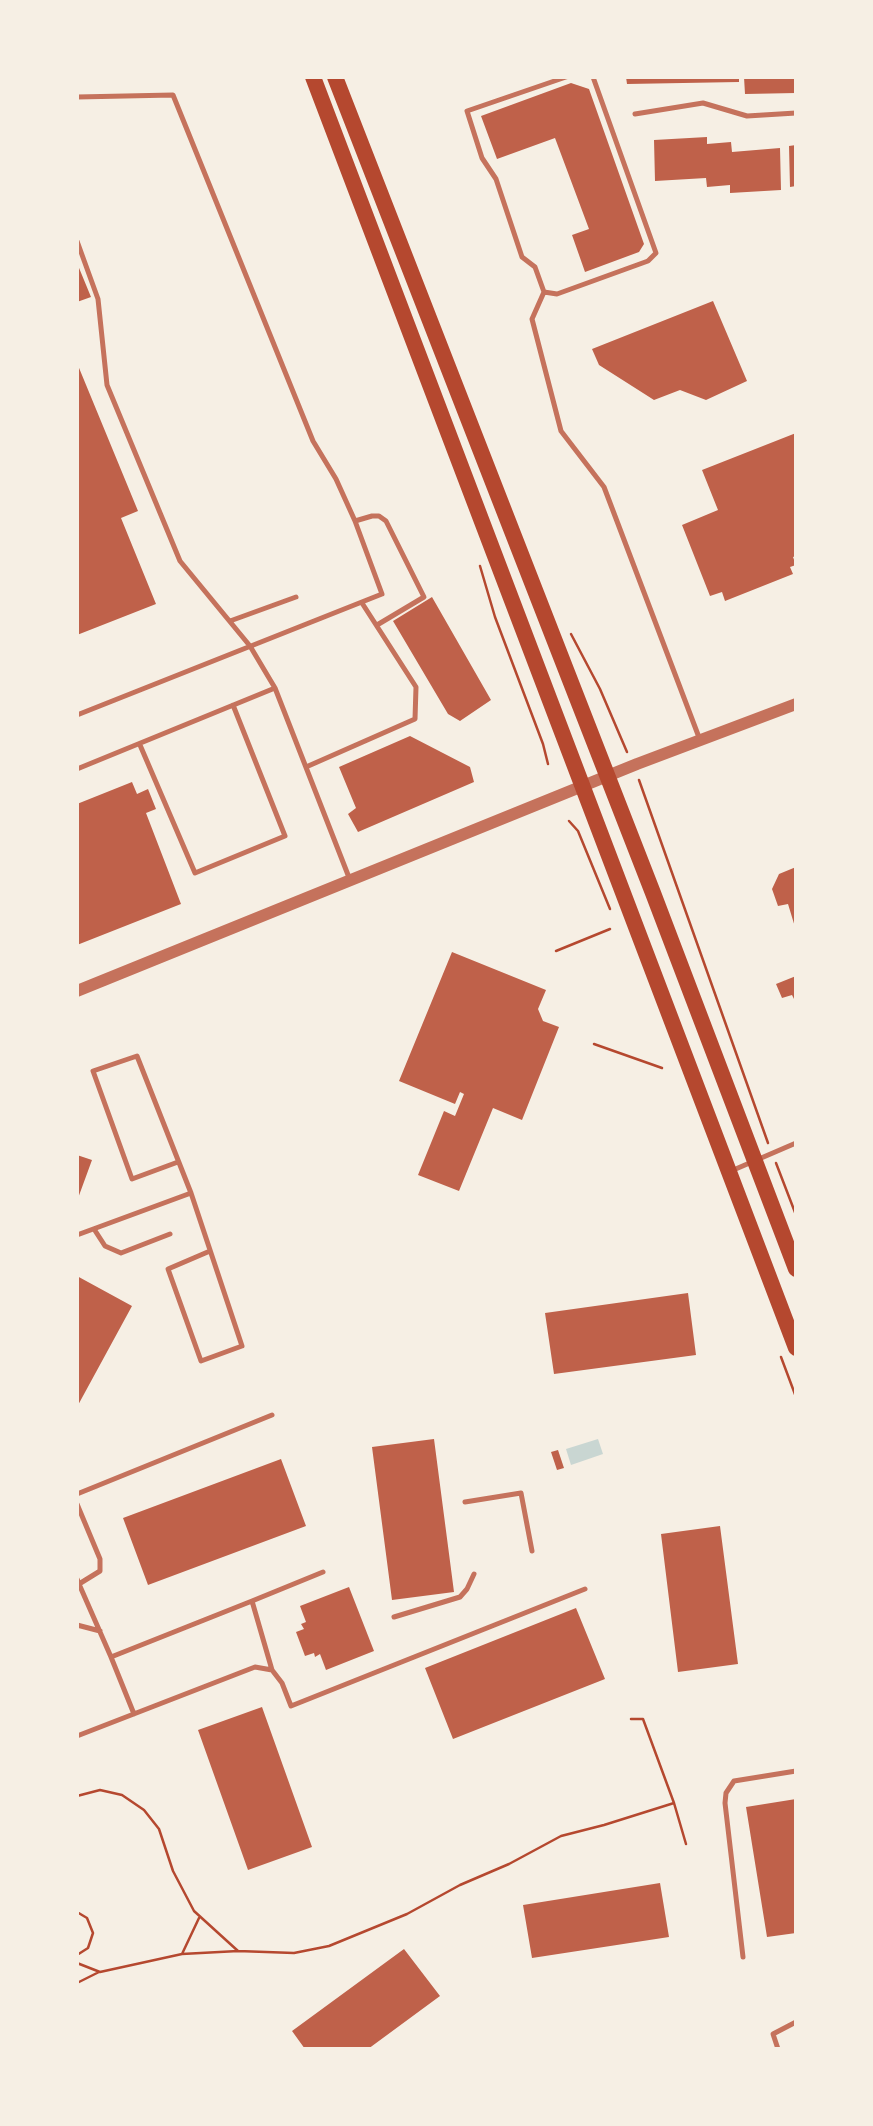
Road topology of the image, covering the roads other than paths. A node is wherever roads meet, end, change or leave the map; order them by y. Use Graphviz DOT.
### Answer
graph roads {
  1 [pos="313,77"];
  2 [pos="335,77"];
  3 [pos="566,77"];
  4 [pos="593,77"];
  5 [pos="77,97"];
  6 [pos="796,113"];
  7 [pos="635,114"];
  8 [pos="77,241"];
  9 [pos="544,292"];
  10 [pos="355,521"];
  11 [pos="296,597"];
  12 [pos="362,603"];
  13 [pos="230,621"];
  14 [pos="377,625"];
  15 [pos="250,646"];
  16 [pos="275,688"];
  17 [pos="796,704"];
  18 [pos="233,705"];
  19 [pos="77,715"];
  20 [pos="700,740"];
  21 [pos="140,745"];
  22 [pos="306,767"];
  23 [pos="77,769"];
  24 [pos="608,777"];
  25 [pos="582,786"];
  26 [pos="350,880"];
  27 [pos="77,991"];
  28 [pos="796,1143"];
  29 [pos="755,1161"];
  30 [pos="178,1162"];
  31 [pos="728,1172"];
  32 [pos="191,1193"];
  33 [pos="94,1229"];
  34 [pos="170,1234"];
  35 [pos="77,1235"];
  36 [pos="210,1251"];
  37 [pos="796,1269"];
  38 [pos="796,1348"];
  39 [pos="272,1415"];
  40 [pos="77,1494"];
  41 [pos="465,1502"];
  42 [pos="77,1504"];
  43 [pos="532,1551"];
  44 [pos="323,1572"];
  45 [pos="474,1574"];
  46 [pos="78,1583"];
  47 [pos="585,1589"];
  48 [pos="252,1601"];
  49 [pos="394,1617"];
  50 [pos="77,1625"];
  51 [pos="100,1632"];
  52 [pos="111,1657"];
  53 [pos="272,1670"];
  54 [pos="134,1714"];
  55 [pos="77,1735"];
  56 [pos="796,1771"];
  57 [pos="743,1957"];
  58 [pos="796,2022"];
  59 [pos="778,2049"];
  1 -- 25 [label="main road"];
  2 -- 24 [label="main road"];
  3 -- 9 [label="lane"];
  4 -- 9 [label="lane"];
  5 -- 10 [label="lane"];
  6 -- 7 [label="lane"];
  8 -- 13 [label="lane"];
  9 -- 20 [label="lane"];
  10 -- 12 [label="lane"];
  10 -- 14 [label="lane"];
  11 -- 13 [label="lane"];
  12 -- 14 [label="lane"];
  12 -- 15 [label="lane"];
  13 -- 15 [label="lane"];
  14 -- 22 [label="lane"];
  15 -- 16 [label="lane"];
  15 -- 19 [label="lane"];
  16 -- 18 [label="lane"];
  16 -- 22 [label="lane"];
  17 -- 20 [label="street"];
  18 -- 21 [label="lane"];
  18 -- 21 [label="lane"];
  20 -- 24 [label="street"];
  21 -- 23 [label="lane"];
  22 -- 26 [label="lane"];
  24 -- 25 [label="street"];
  24 -- 29 [label="main road"];
  25 -- 26 [label="street"];
  25 -- 31 [label="main road"];
  26 -- 27 [label="street"];
  28 -- 29 [label="lane"];
  29 -- 31 [label="lane"];
  29 -- 37 [label="main road"];
  30 -- 30 [label="lane"];
  30 -- 32 [label="lane"];
  31 -- 38 [label="main road"];
  32 -- 33 [label="lane"];
  32 -- 36 [label="lane"];
  33 -- 34 [label="lane"];
  33 -- 35 [label="lane"];
  36 -- 36 [label="lane"];
  39 -- 40 [label="lane"];
  41 -- 43 [label="lane"];
  42 -- 46 [label="lane"];
  44 -- 48 [label="lane"];
  45 -- 49 [label="lane"];
  46 -- 51 [label="lane"];
  47 -- 53 [label="lane"];
  48 -- 52 [label="lane"];
  48 -- 53 [label="lane"];
  50 -- 51 [label="lane"];
  51 -- 52 [label="lane"];
  52 -- 54 [label="lane"];
  53 -- 54 [label="lane"];
  54 -- 55 [label="lane"];
  56 -- 57 [label="lane"];
  58 -- 59 [label="lane"];
}
